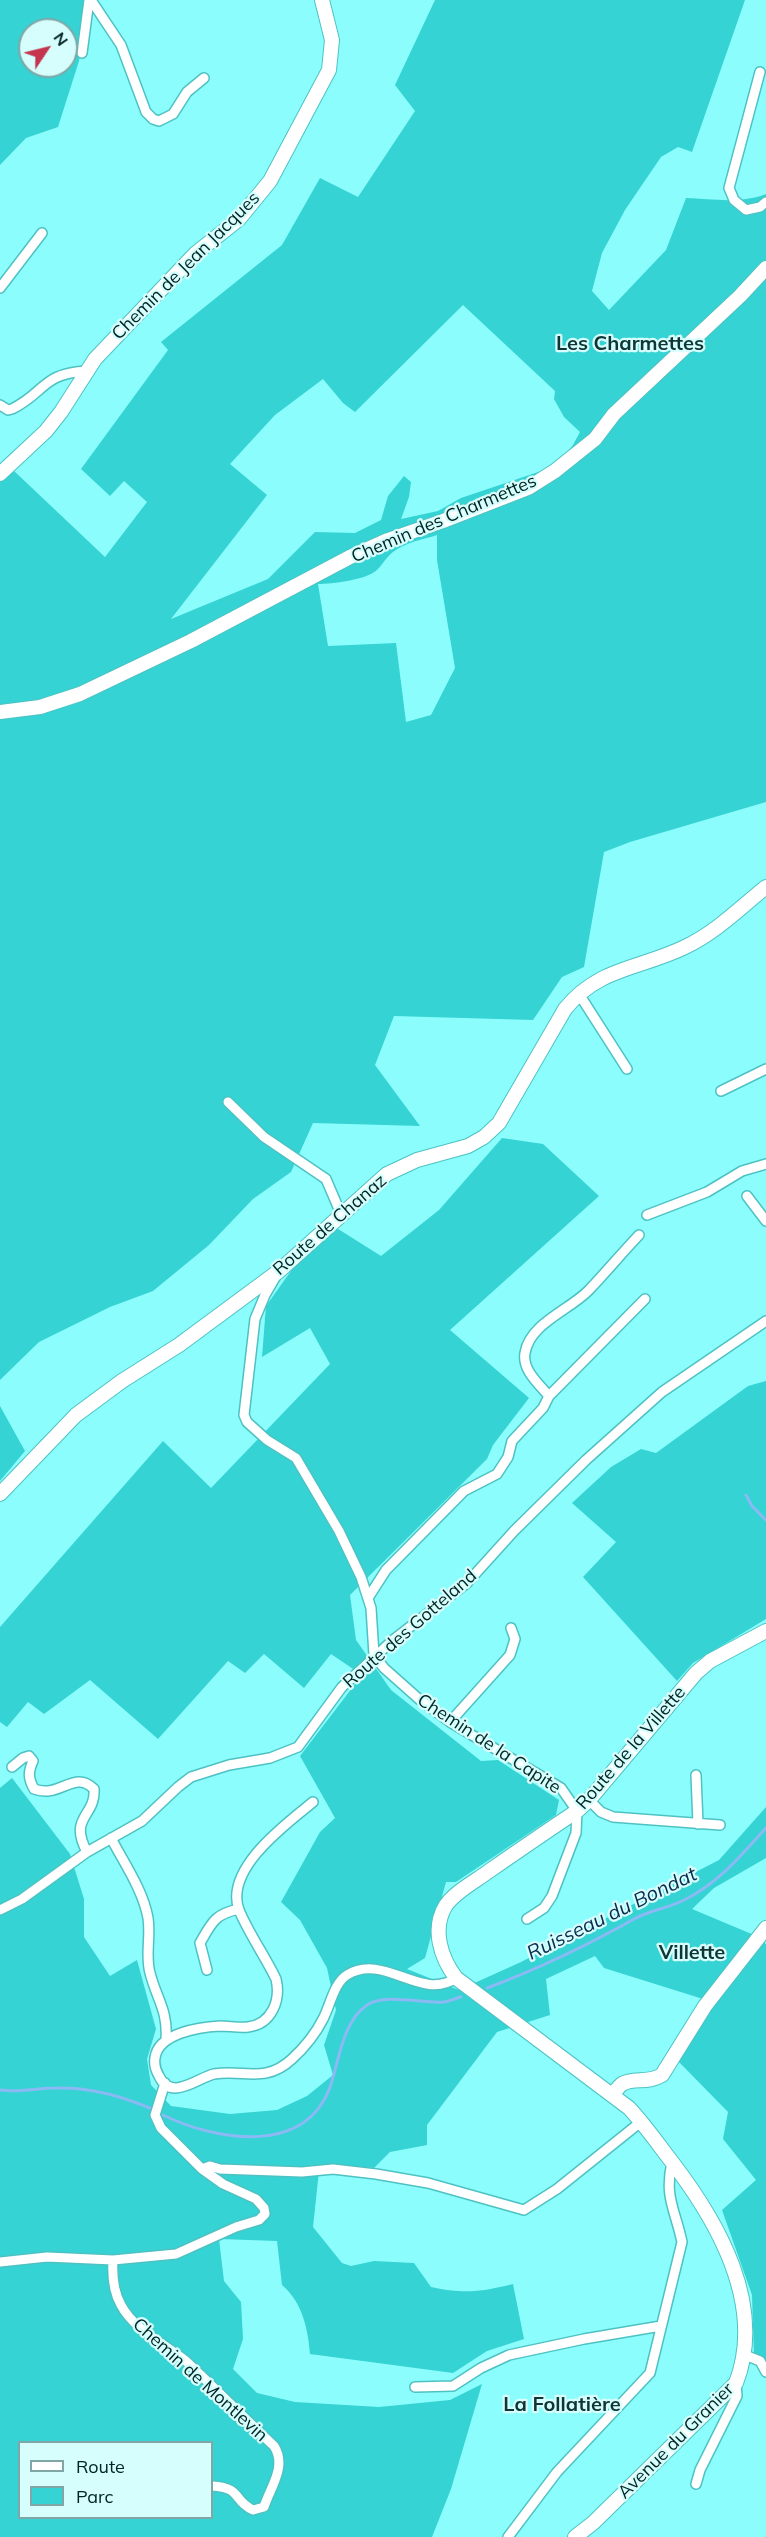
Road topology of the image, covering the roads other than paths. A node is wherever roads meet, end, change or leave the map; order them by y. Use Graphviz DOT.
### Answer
graph roads {
  1 [pos="90,0"];
  2 [pos="322,0"];
  3 [pos="82,53"];
  4 [pos="760,72"];
  5 [pos="204,78"];
  6 [pos="766,202"];
  7 [pos="42,233"];
  8 [pos="766,268"];
  9 [pos="0,288"];
  10 [pos="87,371"];
  11 [pos="0,405"];
  12 [pos="0,474"];
  13 [pos="0,712"];
  14 [pos="766,887"];
  15 [pos="579,994"];
  16 [pos="627,1069"];
  17 [pos="766,1069"];
  18 [pos="721,1091"];
  19 [pos="228,1102"];
  20 [pos="766,1164"];
  21 [pos="747,1196"];
  22 [pos="341,1214"];
  23 [pos="647,1215"];
  24 [pos="766,1221"];
  25 [pos="639,1235"];
  26 [pos="279,1271"];
  27 [pos="645,1299"];
  28 [pos="766,1321"];
  29 [pos="549,1396"];
  30 [pos="0,1494"];
  31 [pos="368,1598"];
  32 [pos="511,1628"];
  33 [pos="766,1631"];
  34 [pos="374,1655"];
  35 [pos="450,1722"];
  36 [pos="12,1767"];
  37 [pos="696,1775"];
  38 [pos="589,1800"];
  39 [pos="313,1802"];
  40 [pos="577,1811"];
  41 [pos="698,1824"];
  42 [pos="720,1825"];
  43 [pos="111,1838"];
  44 [pos="87,1852"];
  45 [pos="239,1909"];
  46 [pos="0,1910"];
  47 [pos="527,1919"];
  48 [pos="766,1928"];
  49 [pos="207,1970"];
  50 [pos="456,1978"];
  51 [pos="166,2040"];
  52 [pos="544,2044"];
  53 [pos="165,2083"];
  54 [pos="612,2095"];
  55 [pos="642,2121"];
  56 [pos="672,2162"];
  57 [pos="202,2169"];
  58 [pos="113,2260"];
  59 [pos="0,2262"];
  60 [pos="661,2326"];
  61 [pos="745,2355"];
  62 [pos="766,2372"];
  63 [pos="736,2383"];
  64 [pos="415,2386"];
  65 [pos="696,2484"];
  66 [pos="213,2486"];
  67 [pos="508,2537"];
  68 [pos="575,2537"];
  1 -- 3 [label="street"];
  1 -- 5 [label="street"];
  2 -- 10 [label="street, Chemin de Jean Jacques"];
  4 -- 6 [label="street"];
  7 -- 9 [label="street"];
  8 -- 13 [label="street, Chemin des Charmettes"];
  10 -- 11 [label="street"];
  10 -- 12 [label="street, Chemin de Jean Jacques"];
  14 -- 15 [label="street, Route de Chanaz"];
  15 -- 16 [label="street"];
  15 -- 22 [label="street, Route de Chanaz"];
  17 -- 18 [label="street"];
  19 -- 22 [label="street"];
  20 -- 23 [label="street"];
  21 -- 24 [label="street"];
  22 -- 26 [label="street, Route de Chanaz"];
  25 -- 29 [label="street"];
  26 -- 30 [label="street, Route de Chanaz"];
  26 -- 31 [label="street"];
  27 -- 29 [label="street"];
  28 -- 34 [label="street, Route des Gotteland"];
  29 -- 31 [label="street"];
  31 -- 34 [label="street"];
  32 -- 35 [label="street"];
  33 -- 38 [label="street, Route de la Villette"];
  34 -- 35 [label="street, Chemin de la Capite"];
  34 -- 43 [label="street, Route des Gotteland"];
  35 -- 40 [label="street, Chemin de la Capite"];
  36 -- 44 [label="street"];
  37 -- 41 [label="street"];
  38 -- 40 [label="street, Route de la Villette"];
  38 -- 41 [label="street"];
  39 -- 45 [label="street"];
  40 -- 47 [label="street"];
  40 -- 50 [label="street, Route de la Villette"];
  41 -- 42 [label="street"];
  43 -- 44 [label="street, Route des Gotteland"];
  43 -- 51 [label="street"];
  44 -- 46 [label="street, Route des Gotteland"];
  45 -- 49 [label="street"];
  45 -- 51 [label="street"];
  48 -- 54 [label="street"];
  50 -- 52 [label="street, Route de la Villette"];
  50 -- 53 [label="street"];
  51 -- 53 [label="street"];
  52 -- 54 [label="street, Avenue du Granier"];
  53 -- 57 [label="street"];
  54 -- 55 [label="street, Avenue du Granier"];
  55 -- 56 [label="street, Avenue du Granier"];
  55 -- 57 [label="street"];
  56 -- 60 [label="street"];
  56 -- 61 [label="street, Avenue du Granier"];
  57 -- 58 [label="street"];
  58 -- 59 [label="street"];
  58 -- 66 [label="street, Chemin de Montlevin"];
  60 -- 64 [label="street"];
  60 -- 67 [label="street"];
  61 -- 62 [label="street"];
  61 -- 63 [label="street, Avenue du Granier"];
  63 -- 65 [label="street"];
  63 -- 68 [label="street, Avenue du Granier"];
}
